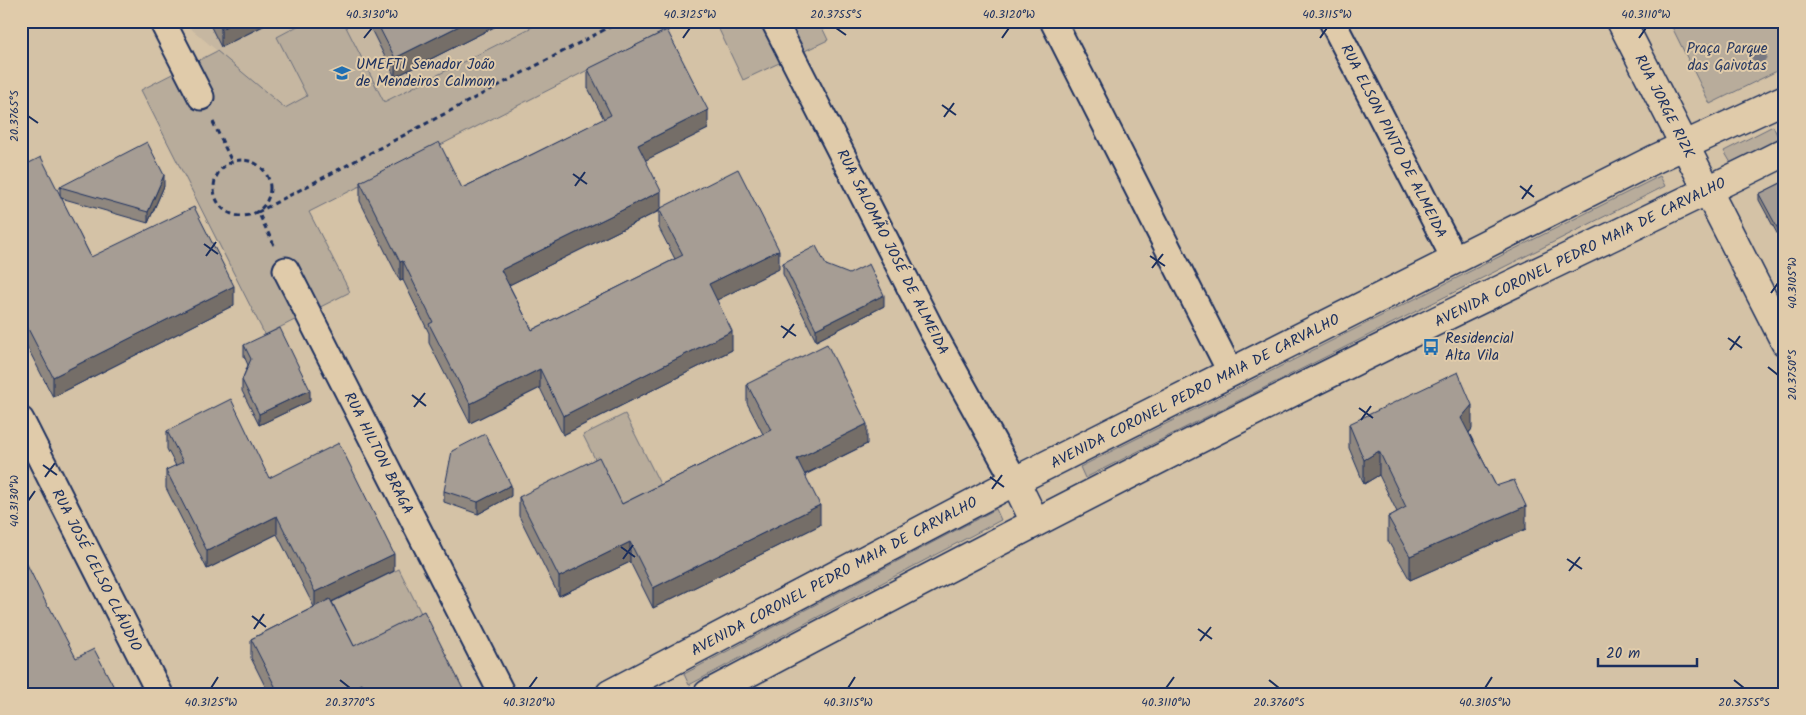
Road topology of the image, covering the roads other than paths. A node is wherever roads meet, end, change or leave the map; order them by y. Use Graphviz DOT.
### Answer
graph roads {
  1 [pos="162,21"];
  2 [pos="774,21"];
  3 [pos="1054,21"];
  4 [pos="1332,21"];
  5 [pos="1621,21"];
  6 [pos="201,97"];
  7 [pos="1785,99"];
  8 [pos="1684,146"];
  9 [pos="1785,152"];
  10 [pos="1708,190"];
  11 [pos="1455,260"];
  12 [pos="286,270"];
  13 [pos="1785,342"];
  14 [pos="1231,372"];
  15 [pos="21,420"];
  16 [pos="1015,481"];
  17 [pos="1035,522"];
  18 [pos="645,685"];
  19 [pos="160,694"];
  20 [pos="502,694"];
  21 [pos="610,694"];
  22 [pos="708,694"];
  1 -- 6 [label="street"];
  2 -- 16 [label="street, RUA SALOMÃO JOSÉ DE ALMEIDA"];
  3 -- 14 [label="street"];
  4 -- 11 [label="street, RUA ELSON PINTO DE ALMEIDA"];
  5 -- 8 [label="street, RUA JORGE RIZK"];
  7 -- 8 [label="street, AVENIDA CORONEL PEDRO MAIA DE CARVALHO"];
  8 -- 10 [label="street, RUA JORGE RIZK"];
  8 -- 11 [label="street, AVENIDA CORONEL PEDRO MAIA DE CARVALHO"];
  9 -- 10 [label="street, AVENIDA CORONEL PEDRO MAIA DE CARVALHO"];
  10 -- 13 [label="street, RUA JORGE RIZK"];
  10 -- 17 [label="street, AVENIDA CORONEL PEDRO MAIA DE CARVALHO"];
  11 -- 14 [label="street, AVENIDA CORONEL PEDRO MAIA DE CARVALHO"];
  12 -- 20 [label="street, RUA HILTON BRAGA"];
  14 -- 16 [label="street, AVENIDA CORONEL PEDRO MAIA DE CARVALHO"];
  15 -- 19 [label="street, RUA JOSÉ CELSO CLÁUDIO"];
  16 -- 17 [label="street"];
  16 -- 18 [label="street, AVENIDA CORONEL PEDRO MAIA DE CARVALHO"];
  17 -- 22 [label="street, AVENIDA CORONEL PEDRO MAIA DE CARVALHO"];
  18 -- 21 [label="street, AVENIDA CORONEL PEDRO MAIA DE CARVALHO"];
}
